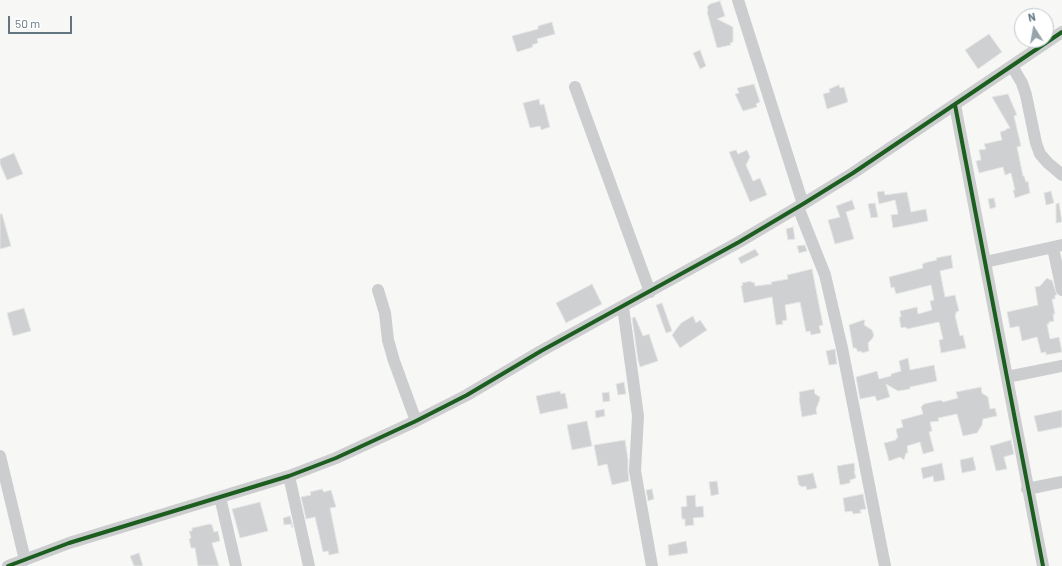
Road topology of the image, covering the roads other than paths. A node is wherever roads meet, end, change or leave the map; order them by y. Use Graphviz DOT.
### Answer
graph roads {
  1 [pos="738,0"];
  2 [pos="1062,32"];
  3 [pos="1012,66"];
  4 [pos="575,87"];
  5 [pos="955,105"];
  6 [pos="1062,175"];
  7 [pos="801,206"];
  8 [pos="1057,247"];
  9 [pos="985,262"];
  10 [pos="378,290"];
  11 [pos="1062,290"];
  12 [pos="650,292"];
  13 [pos="623,307"];
  14 [pos="1062,366"];
  15 [pos="1007,377"];
  16 [pos="416,421"];
  17 [pos="0,456"];
  18 [pos="289,476"];
  19 [pos="1062,482"];
  20 [pos="1027,489"];
  21 [pos="220,497"];
  22 [pos="25,560"];
  23 [pos="8,566"];
  24 [pos="236,566"];
  25 [pos="309,566"];
  26 [pos="652,566"];
  27 [pos="884,566"];
  28 [pos="1043,566"];
  1 -- 7 [label="street"];
  2 -- 3 [label="street"];
  3 -- 5 [label="street"];
  3 -- 6 [label="street"];
  4 -- 12 [label="street"];
  5 -- 7 [label="street"];
  5 -- 9 [label="street"];
  7 -- 12 [label="street"];
  7 -- 27 [label="street"];
  8 -- 9 [label="street"];
  8 -- 11 [label="street"];
  9 -- 15 [label="street"];
  10 -- 16 [label="street"];
  12 -- 13 [label="street"];
  13 -- 16 [label="street"];
  13 -- 26 [label="street"];
  14 -- 15 [label="street"];
  15 -- 20 [label="street"];
  16 -- 18 [label="street"];
  17 -- 22 [label="street"];
  18 -- 21 [label="street"];
  18 -- 25 [label="street"];
  19 -- 20 [label="street"];
  20 -- 28 [label="street"];
  21 -- 22 [label="street"];
  21 -- 24 [label="street"];
  22 -- 23 [label="street"];
}
